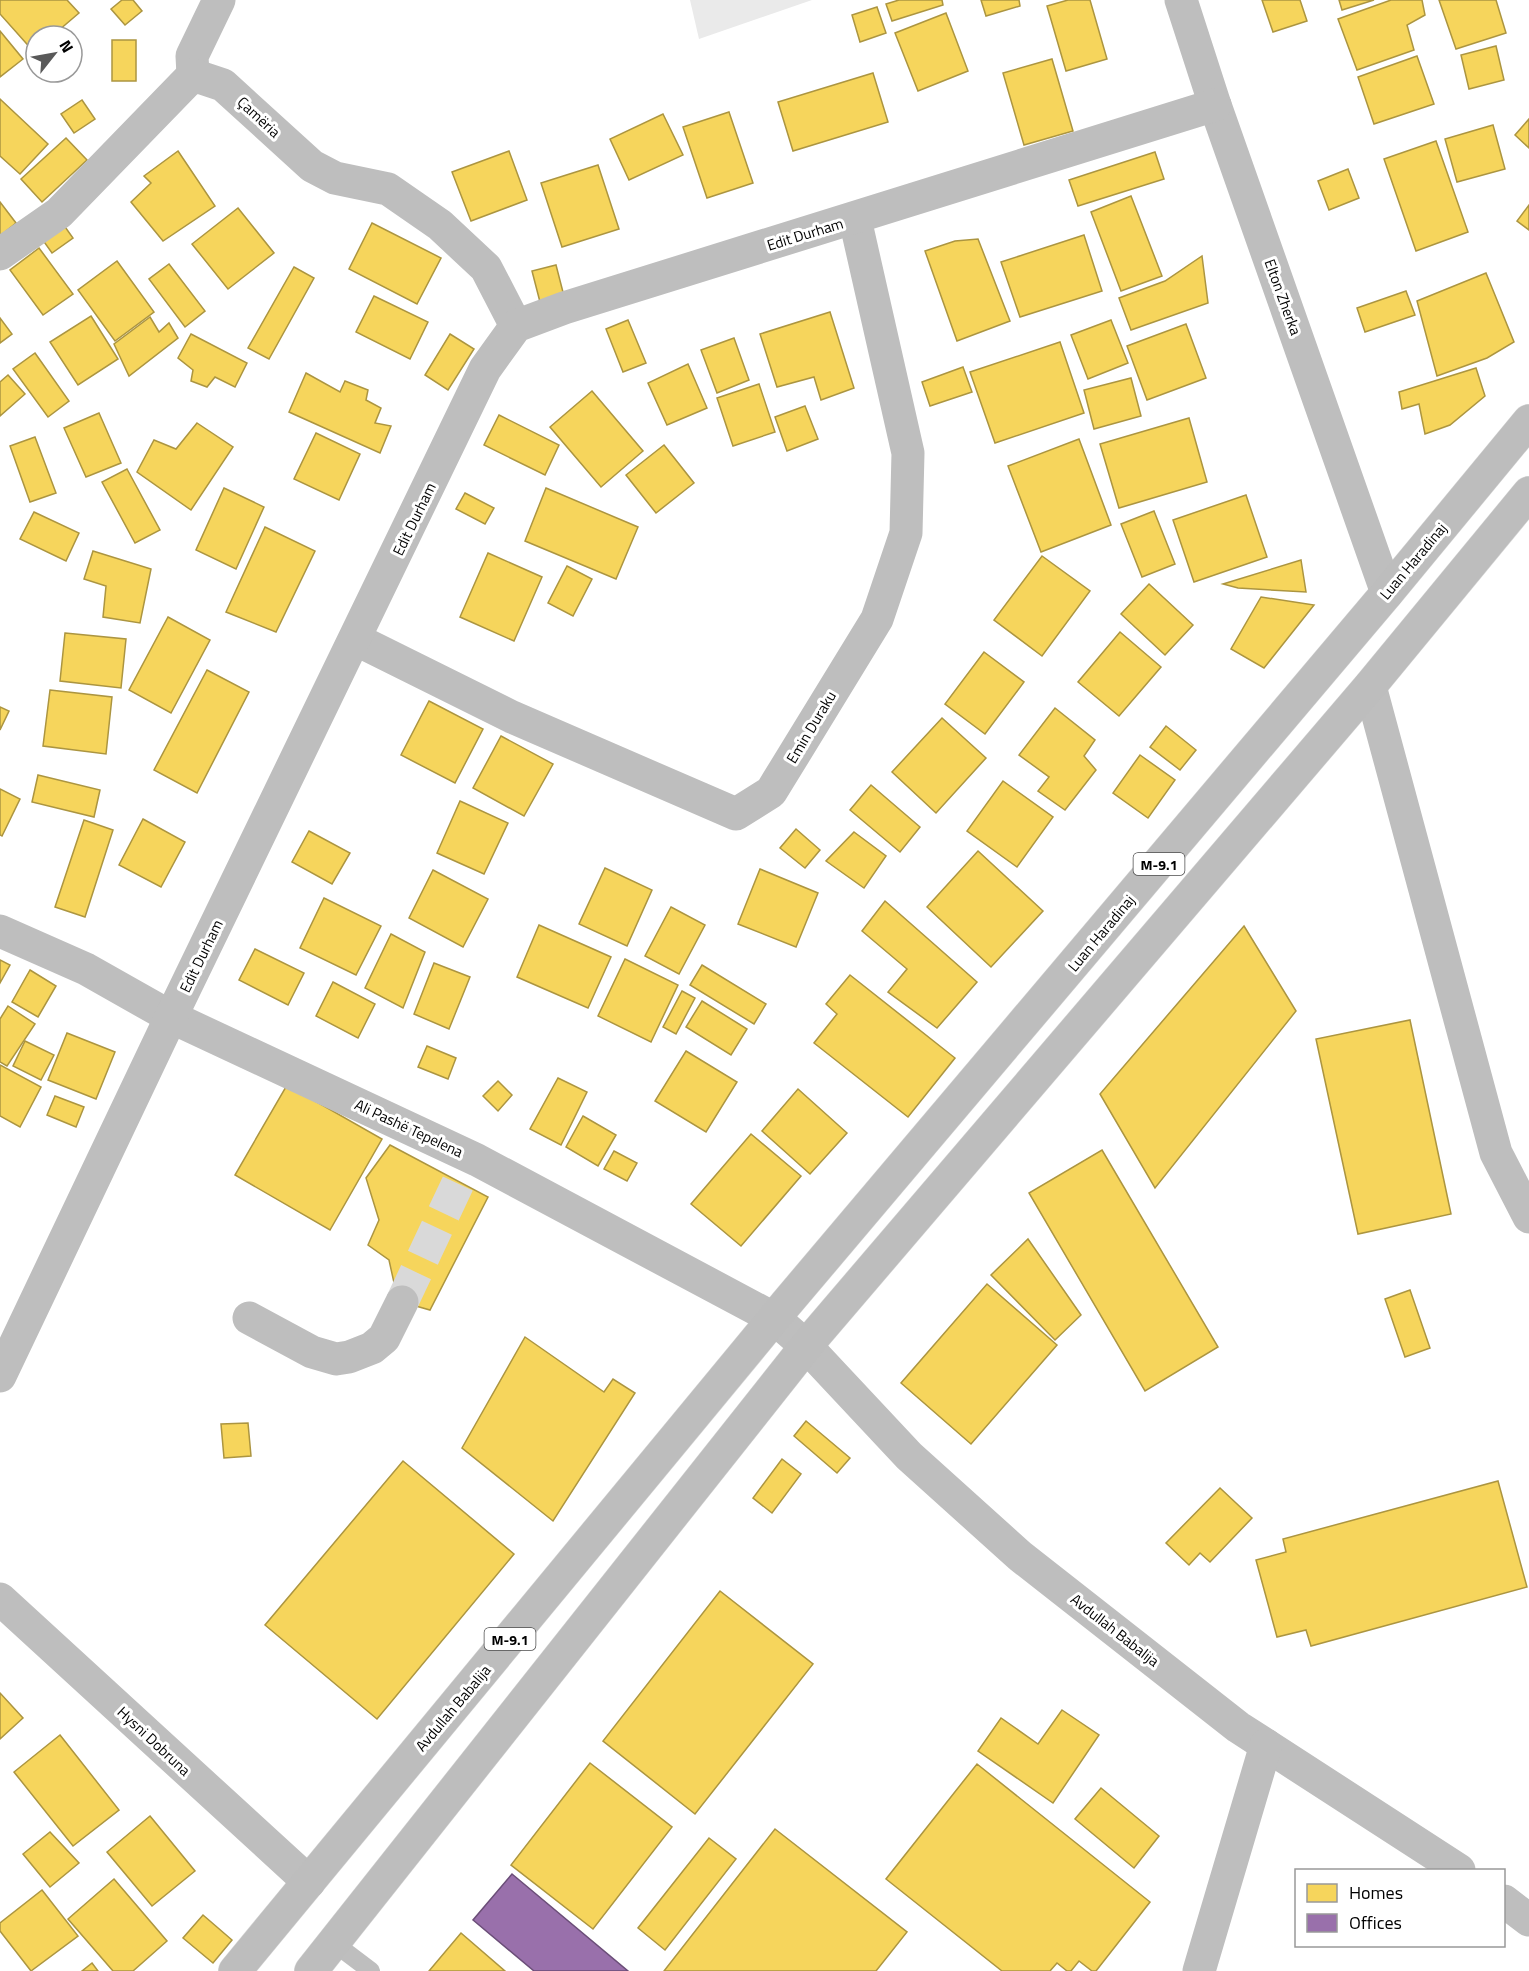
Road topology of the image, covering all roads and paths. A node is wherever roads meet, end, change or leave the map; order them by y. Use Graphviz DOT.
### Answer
graph roads {
  1 [pos="219,0"];
  2 [pos="1181,0"];
  3 [pos="193,75"];
  4 [pos="1215,105"];
  5 [pos="855,219"];
  6 [pos="0,254"];
  7 [pos="516,326"];
  8 [pos="1529,421"];
  9 [pos="1529,493"];
  10 [pos="1387,593"];
  11 [pos="355,639"];
  12 [pos="1370,686"];
  13 [pos="0,931"];
  14 [pos="171,1017"];
  15 [pos="1529,1217"];
  16 [pos="402,1302"];
  17 [pos="780,1312"];
  18 [pos="249,1318"];
  19 [pos="808,1343"];
  20 [pos="0,1376"];
  21 [pos="0,1599"];
  22 [pos="1266,1745"];
  23 [pos="1457,1869"];
  24 [pos="309,1882"];
  25 [pos="1505,1902"];
  26 [pos="1529,1920"];
  27 [pos="334,1943"];
  28 [pos="235,1971"];
  29 [pos="311,1971"];
  30 [pos="370,1971"];
  31 [pos="1199,1971"];
  1 -- 3 [label="street"];
  2 -- 4 [label="street, Elton Zherka"];
  3 -- 6 [label="street"];
  3 -- 7 [label="street, Çamëria"];
  4 -- 5 [label="street, Edit Durham"];
  4 -- 10 [label="street, Elton Zherka"];
  5 -- 7 [label="street, Edit Durham"];
  5 -- 11 [label="street, Emin Duraku"];
  7 -- 11 [label="street, Edit Durham"];
  8 -- 10 [label="main road, Luan Haradinaj / M-9.1"];
  9 -- 12 [label="main road, M-9.1"];
  10 -- 17 [label="main road, Luan Haradinaj / M-9.1"];
  11 -- 14 [label="street, Edit Durham"];
  12 -- 15 [label="street"];
  12 -- 19 [label="main road, M-9.1"];
  13 -- 14 [label="street, Ali Pashë Tepelena"];
  14 -- 17 [label="street, Ali Pashë Tepelena"];
  14 -- 20 [label="street, Edit Durham"];
  16 -- 18 [label="street"];
  17 -- 19 [label="street, Ali Pashë Tepelena"];
  17 -- 24 [label="main road, Avdullah Babalija / M-9.1"];
  19 -- 22 [label="street, Avdullah Babalija"];
  19 -- 27 [label="main road, M-9.1"];
  21 -- 24 [label="street, Hysni Dobruna"];
  22 -- 23 [label="street, Avdullah Babalija"];
  22 -- 31 [label="street"];
  24 -- 28 [label="main road, Avdullah Babalija / M-9.1"];
  25 -- 26 [label="street"];
  27 -- 29 [label="main road, M-9.1"];
  27 -- 30 [label="lane"];
}
